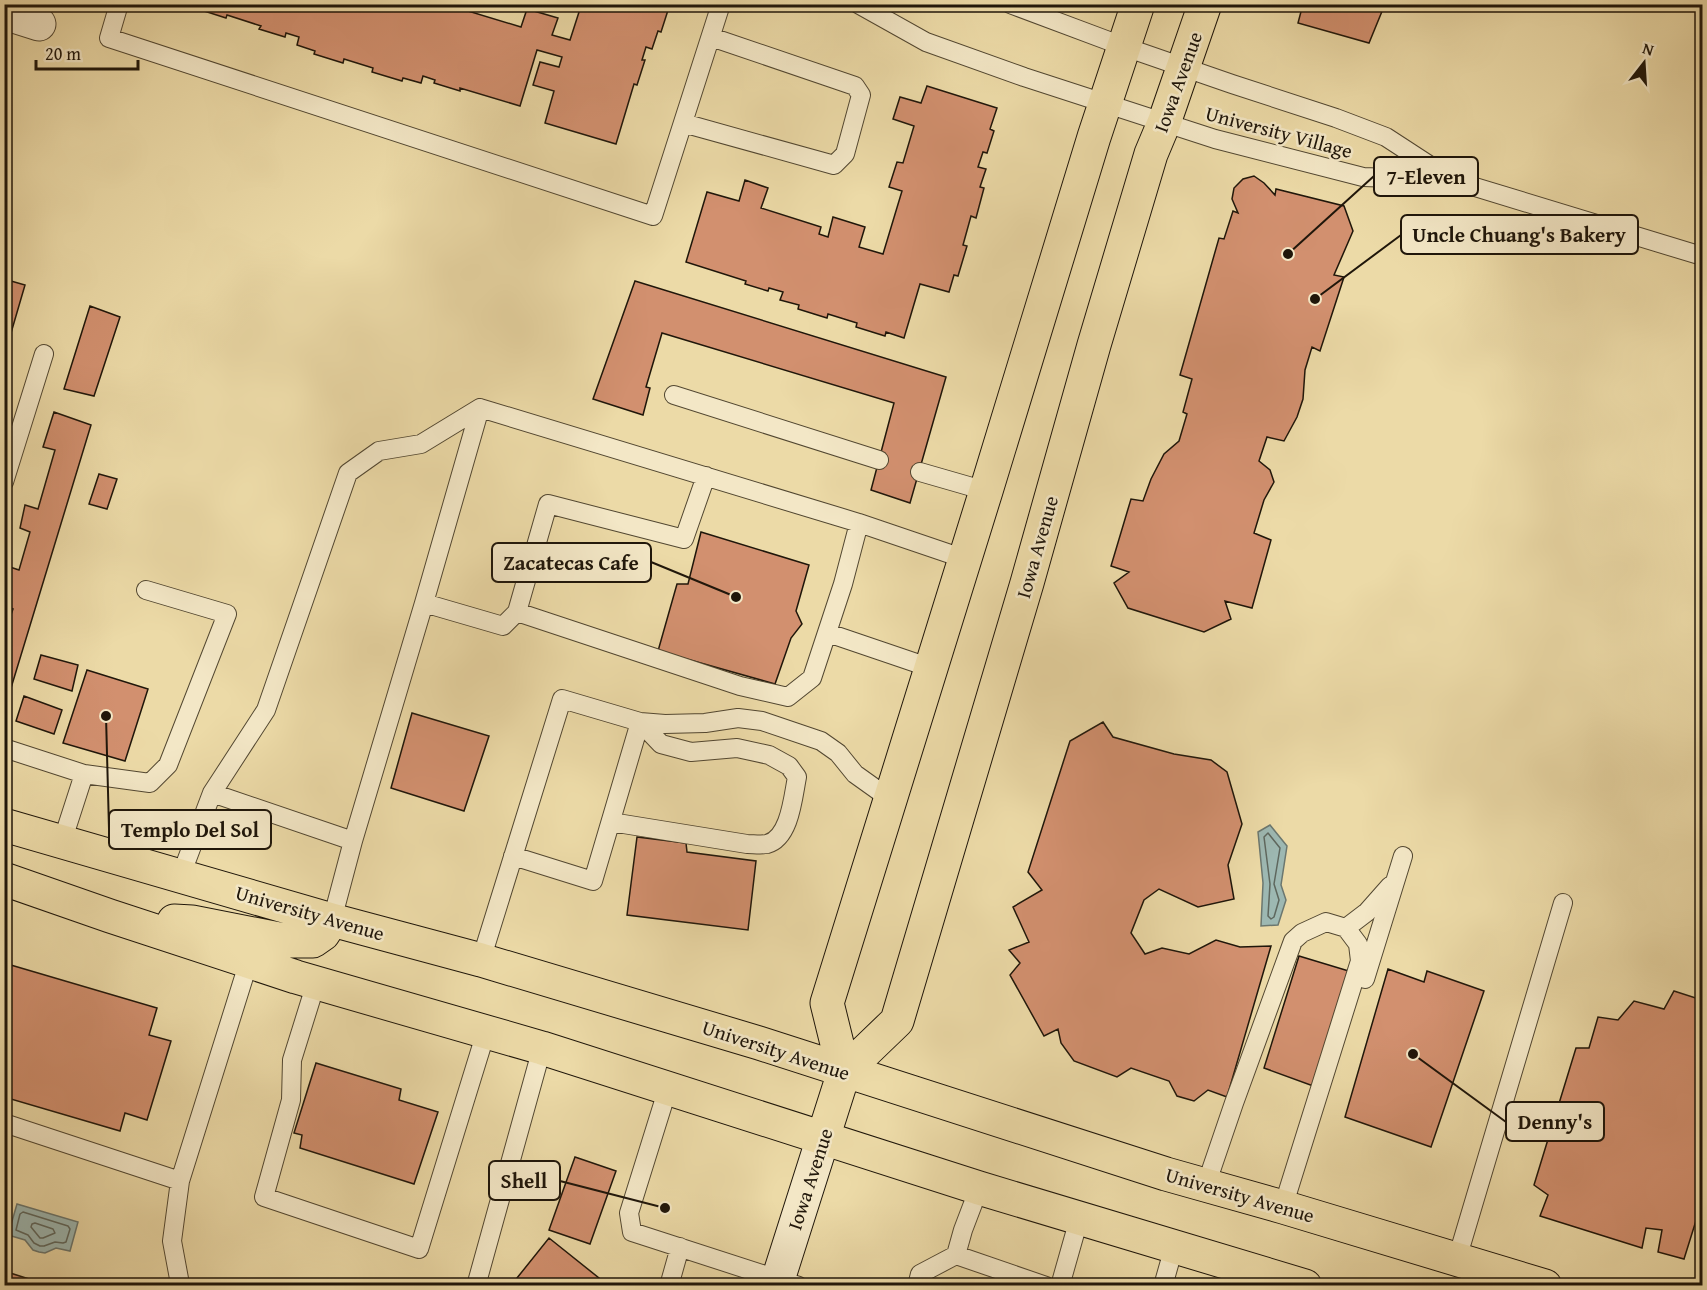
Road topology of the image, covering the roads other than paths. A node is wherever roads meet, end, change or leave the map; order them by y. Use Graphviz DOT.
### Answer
graph roads {
  1 [pos="120,4"];
  2 [pos="721,4"];
  3 [pos="858,4"];
  4 [pos="1010,4"];
  5 [pos="1138,4"];
  6 [pos="1205,4"];
  7 [pos="4,13"];
  8 [pos="39,24"];
  9 [pos="711,37"];
  10 [pos="1125,47"];
  11 [pos="1184,66"];
  12 [pos="1105,104"];
  13 [pos="683,123"];
  14 [pos="1164,123"];
  15 [pos="1452,180"];
  16 [pos="1702,256"];
  17 [pos="44,354"];
  18 [pos="674,395"];
  19 [pos="480,408"];
  20 [pos="879,460"];
  21 [pos="920,472"];
  22 [pos="706,476"];
  23 [pos="4,482"];
  24 [pos="986,491"];
  25 [pos="859,523"];
  26 [pos="965,559"];
  27 [pos="147,591"];
  28 [pos="424,603"];
  29 [pos="518,612"];
  30 [pos="828,633"];
  31 [pos="931,668"];
  32 [pos="640,722"];
  33 [pos="4,748"];
  34 [pos="84,774"];
  35 [pos="212,794"];
  36 [pos="890,799"];
  37 [pos="611,822"];
  38 [pos="4,825"];
  39 [pos="353,841"];
  40 [pos="62,842"];
  41 [pos="513,856"];
  42 [pos="1403,856"];
  43 [pos="181,875"];
  44 [pos="4,879"];
  45 [pos="1395,880"];
  46 [pos="1563,903"];
  47 [pos="110,916"];
  48 [pos="332,920"];
  49 [pos="1346,928"];
  50 [pos="480,960"];
  51 [pos="249,961"];
  52 [pos="316,983"];
  53 [pos="486,1032"];
  54 [pos="542,1048"];
  55 [pos="844,1072"];
  56 [pos="668,1088"];
  57 [pos="4,1123"];
  58 [pos="823,1138"];
  59 [pos="180,1182"];
  60 [pos="1206,1185"];
  61 [pos="979,1188"];
  62 [pos="1288,1208"];
  63 [pos="1079,1219"];
  64 [pos="680,1247"];
  65 [pos="1174,1247"];
  66 [pos="956,1255"];
  67 [pos="1457,1259"];
  68 [pos="784,1283"];
  69 [pos="182,1286"];
  70 [pos="476,1286"];
  71 [pos="669,1286"];
  72 [pos="917,1286"];
  73 [pos="1046,1286"];
  74 [pos="1060,1286"];
  75 [pos="1163,1286"];
  76 [pos="1305,1286"];
  77 [pos="1545,1286"];
  1 -- 13 [label="lane"];
  2 -- 9 [label="lane"];
  3 -- 12 [label="lane, University Village"];
  4 -- 10 [label="lane, University Village"];
  5 -- 10 [label="main road"];
  6 -- 11 [label="main road, Iowa Avenue"];
  7 -- 8 [label="street"];
  9 -- 13 [label="lane"];
  9 -- 13 [label="lane"];
  10 -- 11 [label="lane, University Village"];
  10 -- 12 [label="main road"];
  11 -- 14 [label="main road, Iowa Avenue"];
  11 -- 15 [label="lane, University Village"];
  12 -- 14 [label="lane, University Village"];
  12 -- 24 [label="main road"];
  14 -- 15 [label="lane, University Village"];
  14 -- 55 [label="main road, Iowa Avenue"];
  15 -- 16 [label="lane"];
  17 -- 23 [label="lane"];
  18 -- 20 [label="lane"];
  19 -- 22 [label="lane"];
  19 -- 28 [label="lane"];
  19 -- 35 [label="lane"];
  21 -- 24 [label="lane"];
  22 -- 25 [label="lane"];
  22 -- 29 [label="lane"];
  24 -- 26 [label="main road"];
  25 -- 26 [label="lane"];
  25 -- 30 [label="lane"];
  26 -- 31 [label="main road"];
  27 -- 34 [label="lane"];
  28 -- 29 [label="lane"];
  28 -- 39 [label="lane"];
  29 -- 30 [label="lane"];
  30 -- 31 [label="lane"];
  31 -- 36 [label="main road"];
  32 -- 36 [label="lane"];
  32 -- 37 [label="lane"];
  32 -- 37 [label="lane"];
  32 -- 41 [label="lane"];
  33 -- 34 [label="lane"];
  34 -- 40 [label="lane"];
  35 -- 39 [label="lane"];
  35 -- 43 [label="lane"];
  36 -- 55 [label="main road"];
  37 -- 41 [label="lane"];
  38 -- 40 [label="main road, University Avenue"];
  39 -- 48 [label="lane"];
  40 -- 43 [label="main road, University Avenue"];
  41 -- 50 [label="lane"];
  42 -- 45 [label="lane"];
  43 -- 48 [label="main road, University Avenue"];
  44 -- 47 [label="main road"];
  45 -- 49 [label="lane"];
  45 -- 62 [label="lane"];
  46 -- 67 [label="lane"];
  47 -- 48 [label="main road"];
  47 -- 51 [label="main road"];
  48 -- 50 [label="main road, University Avenue"];
  49 -- 60 [label="lane"];
  49 -- 62 [label="lane"];
  50 -- 55 [label="main road, University Avenue"];
  51 -- 52 [label="main road"];
  51 -- 59 [label="lane"];
  52 -- 53 [label="main road"];
  52 -- 53 [label="lane"];
  53 -- 54 [label="main road"];
  54 -- 56 [label="main road"];
  54 -- 70 [label="lane"];
  55 -- 58 [label="main road, Iowa Avenue"];
  55 -- 60 [label="main road, University Avenue"];
  56 -- 58 [label="main road"];
  56 -- 64 [label="lane"];
  57 -- 59 [label="lane"];
  58 -- 61 [label="main road"];
  58 -- 68 [label="street, Iowa Avenue"];
  59 -- 69 [label="lane"];
  60 -- 62 [label="main road, University Avenue"];
  61 -- 63 [label="main road"];
  61 -- 66 [label="lane"];
  62 -- 67 [label="main road, University Avenue"];
  63 -- 65 [label="main road"];
  63 -- 74 [label="lane"];
  64 -- 68 [label="lane"];
  64 -- 71 [label="lane"];
  65 -- 75 [label="lane"];
  65 -- 76 [label="main road"];
  66 -- 72 [label="lane"];
  66 -- 73 [label="lane"];
  67 -- 77 [label="main road, University Avenue"];
}
